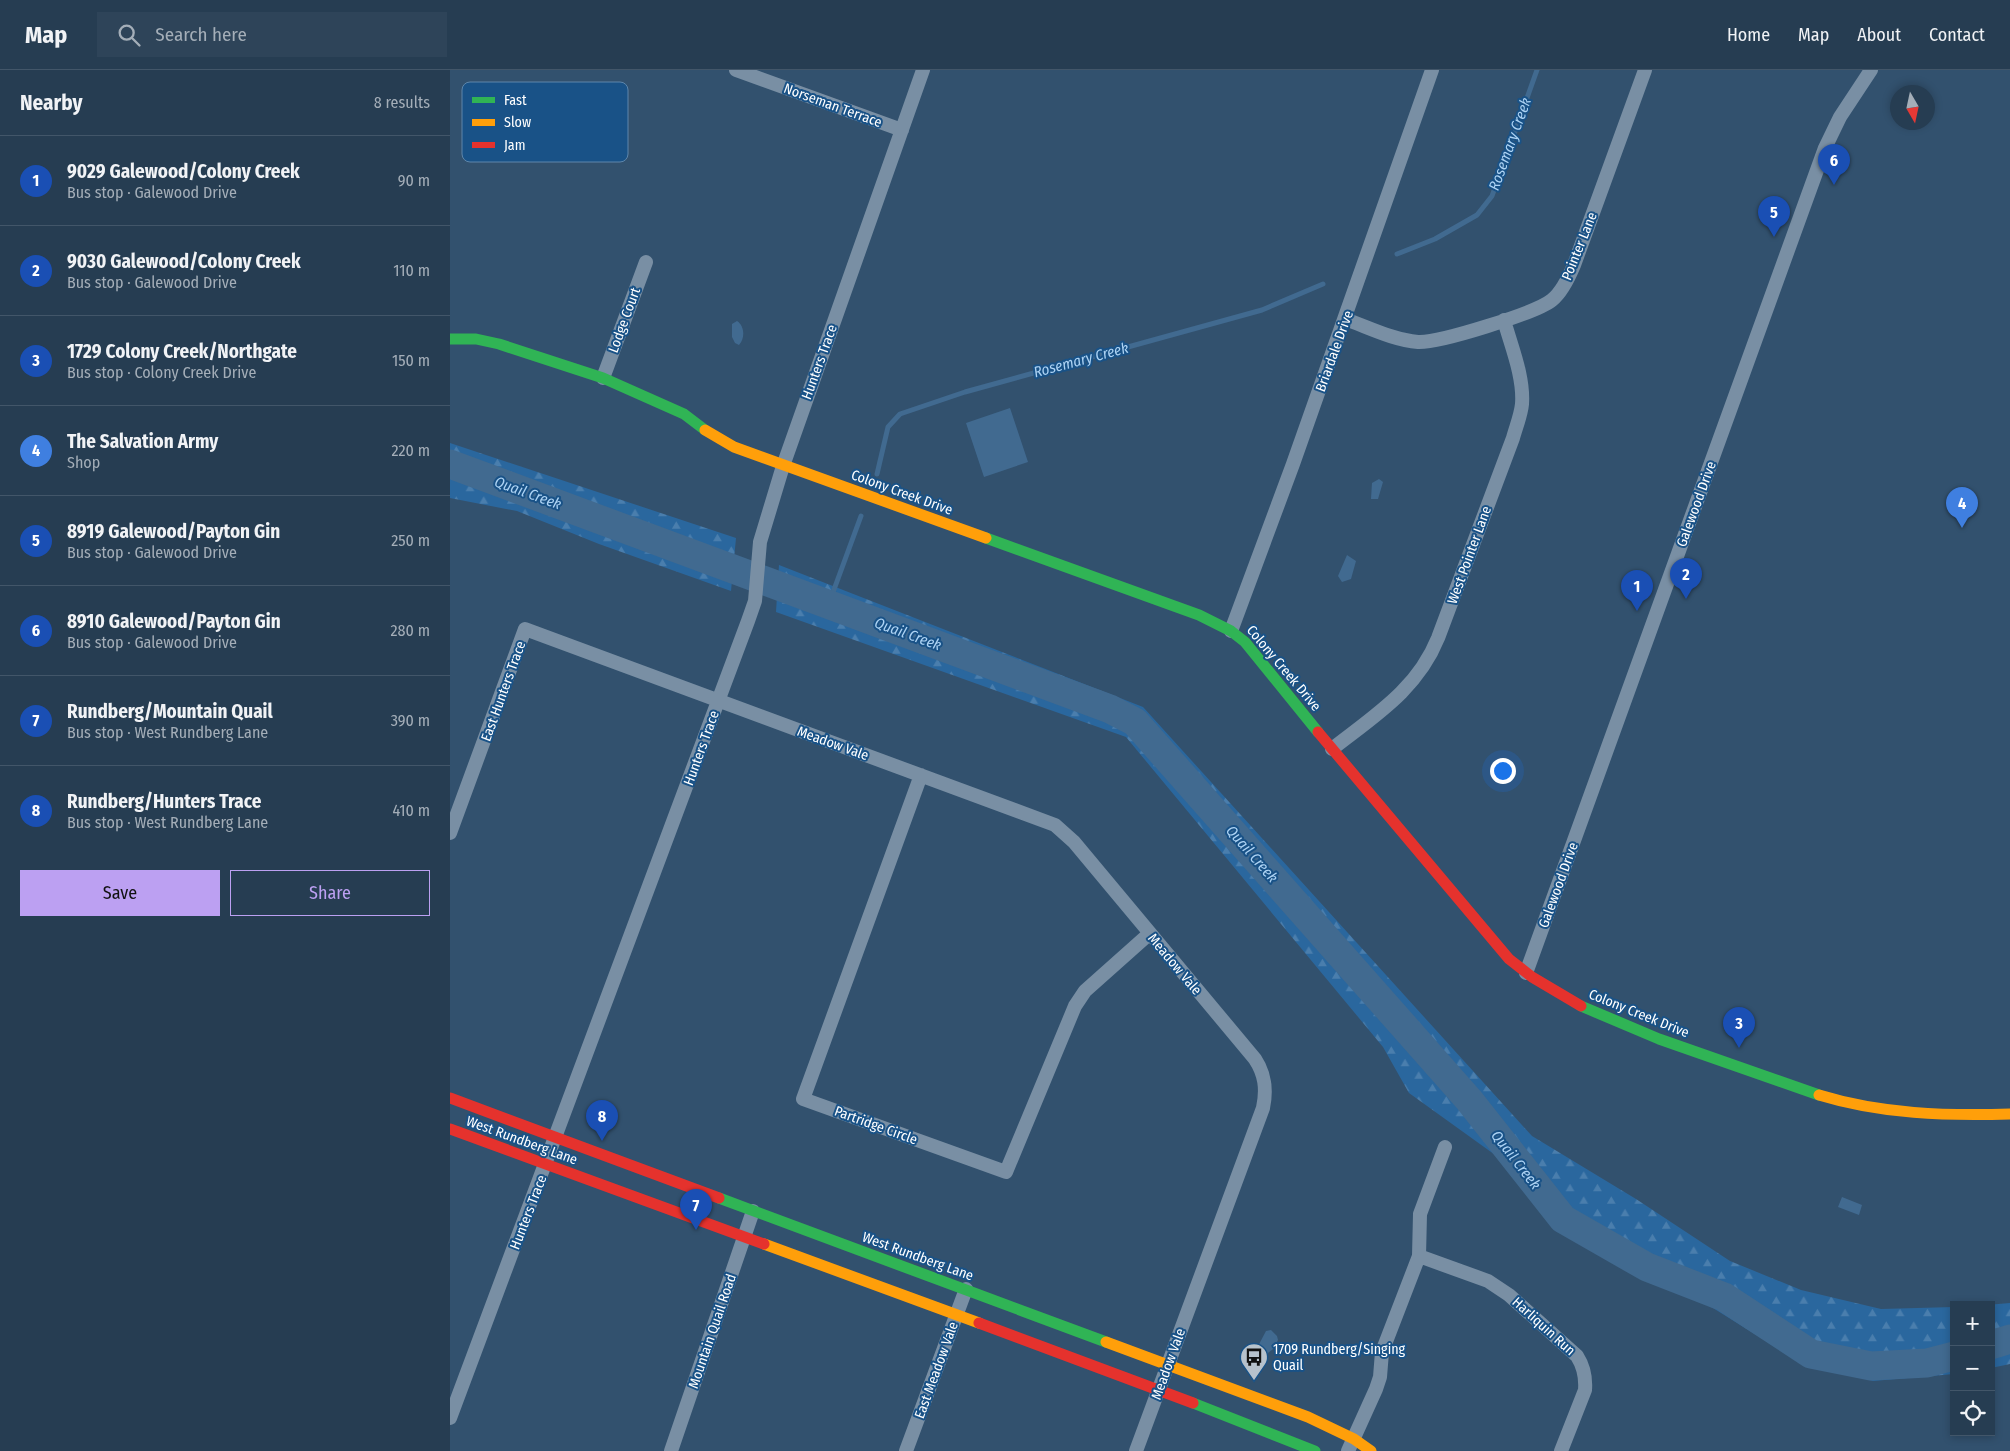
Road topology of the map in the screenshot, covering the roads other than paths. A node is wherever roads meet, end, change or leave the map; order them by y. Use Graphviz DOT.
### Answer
graph roads {
  1 [pos="736,70"];
  2 [pos="923,70"];
  3 [pos="1432,70"];
  4 [pos="1646,70"];
  5 [pos="1871,70"];
  6 [pos="902,130"];
  7 [pos="646,262"];
  8 [pos="1345,319"];
  9 [pos="1504,320"];
  10 [pos="450,339"];
  11 [pos="603,378"];
  12 [pos="783,466"];
  13 [pos="1231,630"];
  14 [pos="718,701"];
  15 [pos="1332,750"];
  16 [pos="921,776"];
  17 [pos="450,833"];
  18 [pos="1149,934"];
  19 [pos="1526,974"];
  20 [pos="450,1098"];
  21 [pos="2010,1114"];
  22 [pos="450,1129"];
  23 [pos="556,1137"];
  24 [pos="1445,1147"];
  25 [pos="546,1164"];
  26 [pos="753,1211"];
  27 [pos="744,1237"];
  28 [pos="1419,1256"];
  29 [pos="966,1289"];
  30 [pos="956,1316"];
  31 [pos="1168,1364"];
  32 [pos="1159,1389"];
  33 [pos="450,1418"];
  34 [pos="1351,1445"];
  35 [pos="671,1451"];
  36 [pos="906,1451"];
  37 [pos="1136,1451"];
  38 [pos="1315,1451"];
  39 [pos="1371,1451"];
  40 [pos="1561,1451"];
  1 -- 6 [label="street, Norseman Terrace"];
  2 -- 6 [label="street, Hunters Trace"];
  3 -- 8 [label="street, Briardale Drive"];
  4 -- 9 [label="street, Pointer Lane"];
  5 -- 19 [label="street, Galewood Drive"];
  6 -- 12 [label="street, Hunters Trace"];
  7 -- 11 [label="street, Lodge Court"];
  8 -- 9 [label="street, Pointer Lane"];
  8 -- 13 [label="street, Briardale Drive"];
  9 -- 15 [label="street, West Pointer Lane"];
  10 -- 11 [label="main road, Colony Creek Drive"];
  11 -- 12 [label="main road, Colony Creek Drive"];
  12 -- 13 [label="main road, Colony Creek Drive"];
  12 -- 14 [label="street, Hunters Trace"];
  13 -- 15 [label="main road, Colony Creek Drive"];
  14 -- 16 [label="street, Meadow Vale"];
  14 -- 17 [label="street, East Hunters Trace"];
  14 -- 23 [label="street, Hunters Trace"];
  15 -- 19 [label="main road, Colony Creek Drive"];
  16 -- 18 [label="street, Meadow Vale"];
  16 -- 18 [label="street, Partridge Circle"];
  18 -- 31 [label="street, Meadow Vale"];
  19 -- 21 [label="main road, Colony Creek Drive"];
  20 -- 23 [label="main road, West Rundberg Lane"];
  22 -- 25 [label="main road, West Rundberg Lane"];
  23 -- 25 [label="street, Hunters Trace"];
  23 -- 26 [label="main road, West Rundberg Lane"];
  24 -- 28 [label="street"];
  25 -- 27 [label="main road, West Rundberg Lane"];
  25 -- 33 [label="street, Hunters Trace"];
  26 -- 27 [label="street, Mountain Quail Road"];
  26 -- 29 [label="main road, West Rundberg Lane"];
  27 -- 30 [label="main road, West Rundberg Lane"];
  27 -- 35 [label="street, Mountain Quail Road"];
  28 -- 34 [label="street"];
  28 -- 40 [label="street, Harliquin Run"];
  29 -- 30 [label="street, East Meadow Vale"];
  29 -- 31 [label="main road, West Rundberg Lane"];
  30 -- 32 [label="main road, West Rundberg Lane"];
  30 -- 36 [label="street, East Meadow Vale"];
  31 -- 32 [label="street, Meadow Vale"];
  31 -- 34 [label="main road, West Rundberg Lane"];
  32 -- 37 [label="street, Meadow Vale"];
  32 -- 38 [label="main road, West Rundberg Lane"];
  34 -- 39 [label="main road, West Rundberg Lane"];
}
